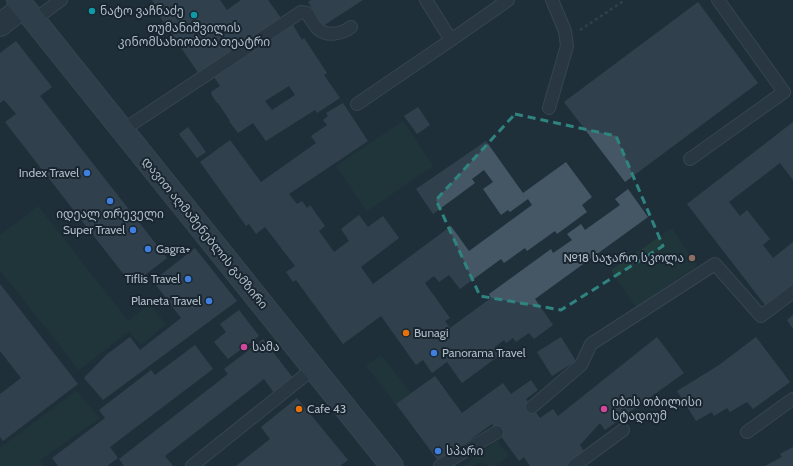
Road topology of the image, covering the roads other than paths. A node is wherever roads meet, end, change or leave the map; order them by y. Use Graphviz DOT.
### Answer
graph roads {
  1 [pos="61,0"];
  2 [pos="426,0"];
  3 [pos="508,0"];
  4 [pos="552,0"];
  5 [pos="718,0"];
  6 [pos="25,9"];
  7 [pos="0,25"];
  8 [pos="351,27"];
  9 [pos="451,40"];
  10 [pos="357,104"];
  11 [pos="549,108"];
  12 [pos="123,130"];
  13 [pos="690,159"];
  14 [pos="793,292"];
  15 [pos="314,368"];
  16 [pos="793,399"];
  17 [pos="532,407"];
  18 [pos="623,430"];
  19 [pos="498,432"];
  20 [pos="747,432"];
  21 [pos="192,466"];
  22 [pos="392,466"];
  23 [pos="440,466"];
  24 [pos="574,466"];
  1 -- 6 [label="lane"];
  2 -- 9 [label="lane"];
  3 -- 9 [label="lane"];
  4 -- 11 [label="lane"];
  5 -- 13 [label="lane"];
  6 -- 7 [label="street"];
  6 -- 12 [label="main road, დავით აღმაშენებლის გამზირი"];
  8 -- 12 [label="lane"];
  9 -- 10 [label="lane"];
  12 -- 15 [label="main road, დავით აღმაშენებლის გამზირი"];
  14 -- 17 [label="lane"];
  15 -- 21 [label="lane"];
  15 -- 22 [label="main road, დავით აღმაშენებლის გამზირი"];
  16 -- 20 [label="lane"];
  18 -- 24 [label="lane"];
  19 -- 23 [label="lane"];
}
